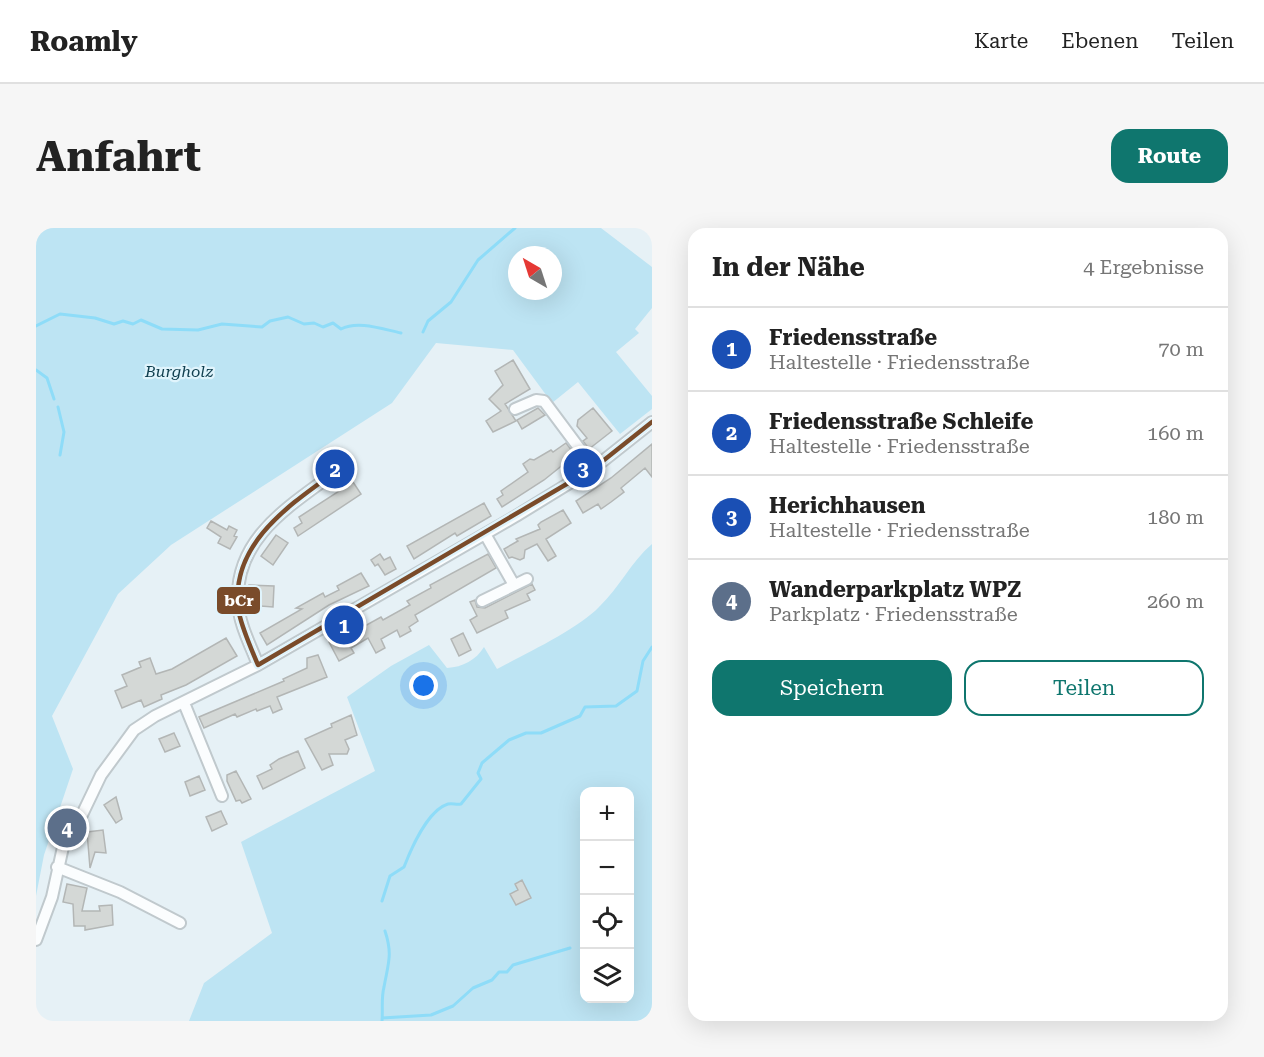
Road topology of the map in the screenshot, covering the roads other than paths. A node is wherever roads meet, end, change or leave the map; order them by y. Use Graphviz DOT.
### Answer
graph roads {
  1 [pos="515,409"];
  2 [pos="652,422"];
  3 [pos="342,467"];
  4 [pos="594,468"];
  5 [pos="485,534"];
  6 [pos="527,579"];
  7 [pos="514,585"];
  8 [pos="482,601"];
  9 [pos="258,665"];
  10 [pos="184,703"];
  11 [pos="222,796"];
  12 [pos="57,867"];
  13 [pos="180,923"];
  14 [pos="37,939"];
  1 -- 4 [label="street"];
  2 -- 4 [label="street"];
  3 -- 9 [label="street"];
  4 -- 5 [label="street"];
  5 -- 7 [label="street"];
  5 -- 9 [label="street"];
  6 -- 7 [label="street"];
  7 -- 8 [label="street"];
  9 -- 10 [label="street"];
  10 -- 11 [label="street"];
  10 -- 12 [label="street"];
  12 -- 13 [label="street"];
  12 -- 14 [label="street"];
}
